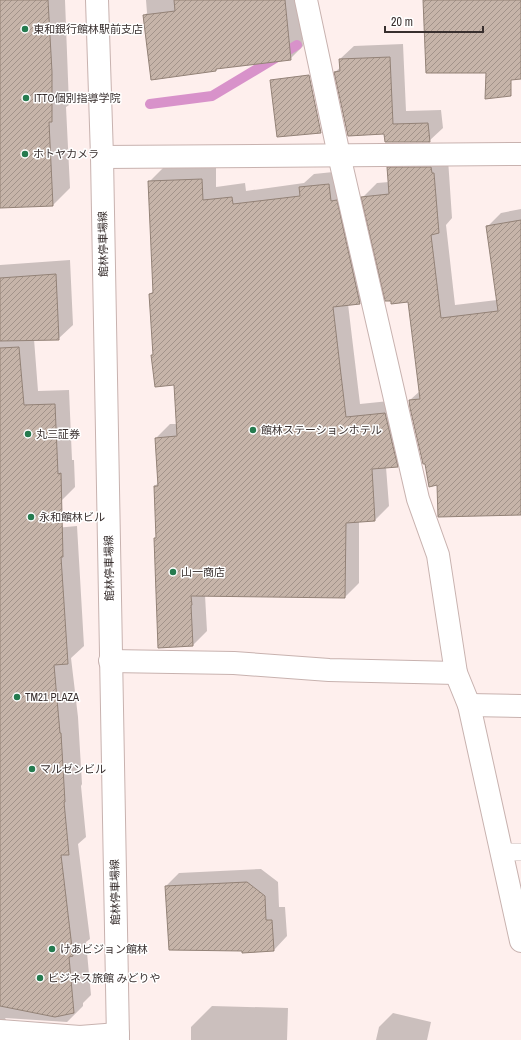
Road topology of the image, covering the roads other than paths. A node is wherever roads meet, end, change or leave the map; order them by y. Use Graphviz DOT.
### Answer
graph roads {
  1 [pos="98,0"];
  2 [pos="306,0"];
  3 [pos="521,154"];
  4 [pos="339,155"];
  5 [pos="102,157"];
  6 [pos="110,660"];
  7 [pos="456,673"];
  8 [pos="469,705"];
  9 [pos="521,706"];
  10 [pos="511,852"];
  11 [pos="521,941"];
  12 [pos="0,1031"];
  13 [pos="118,1037"];
  1 -- 5 [label="street, 館林停車場線"];
  2 -- 4 [label="street"];
  3 -- 4 [label="street"];
  4 -- 5 [label="street"];
  4 -- 7 [label="street"];
  5 -- 6 [label="street, 館林停車場線"];
  6 -- 7 [label="street"];
  6 -- 13 [label="street, 館林停車場線"];
  7 -- 8 [label="street"];
  8 -- 9 [label="street"];
  8 -- 10 [label="street"];
  10 -- 11 [label="street"];
  12 -- 13 [label="street"];
}
